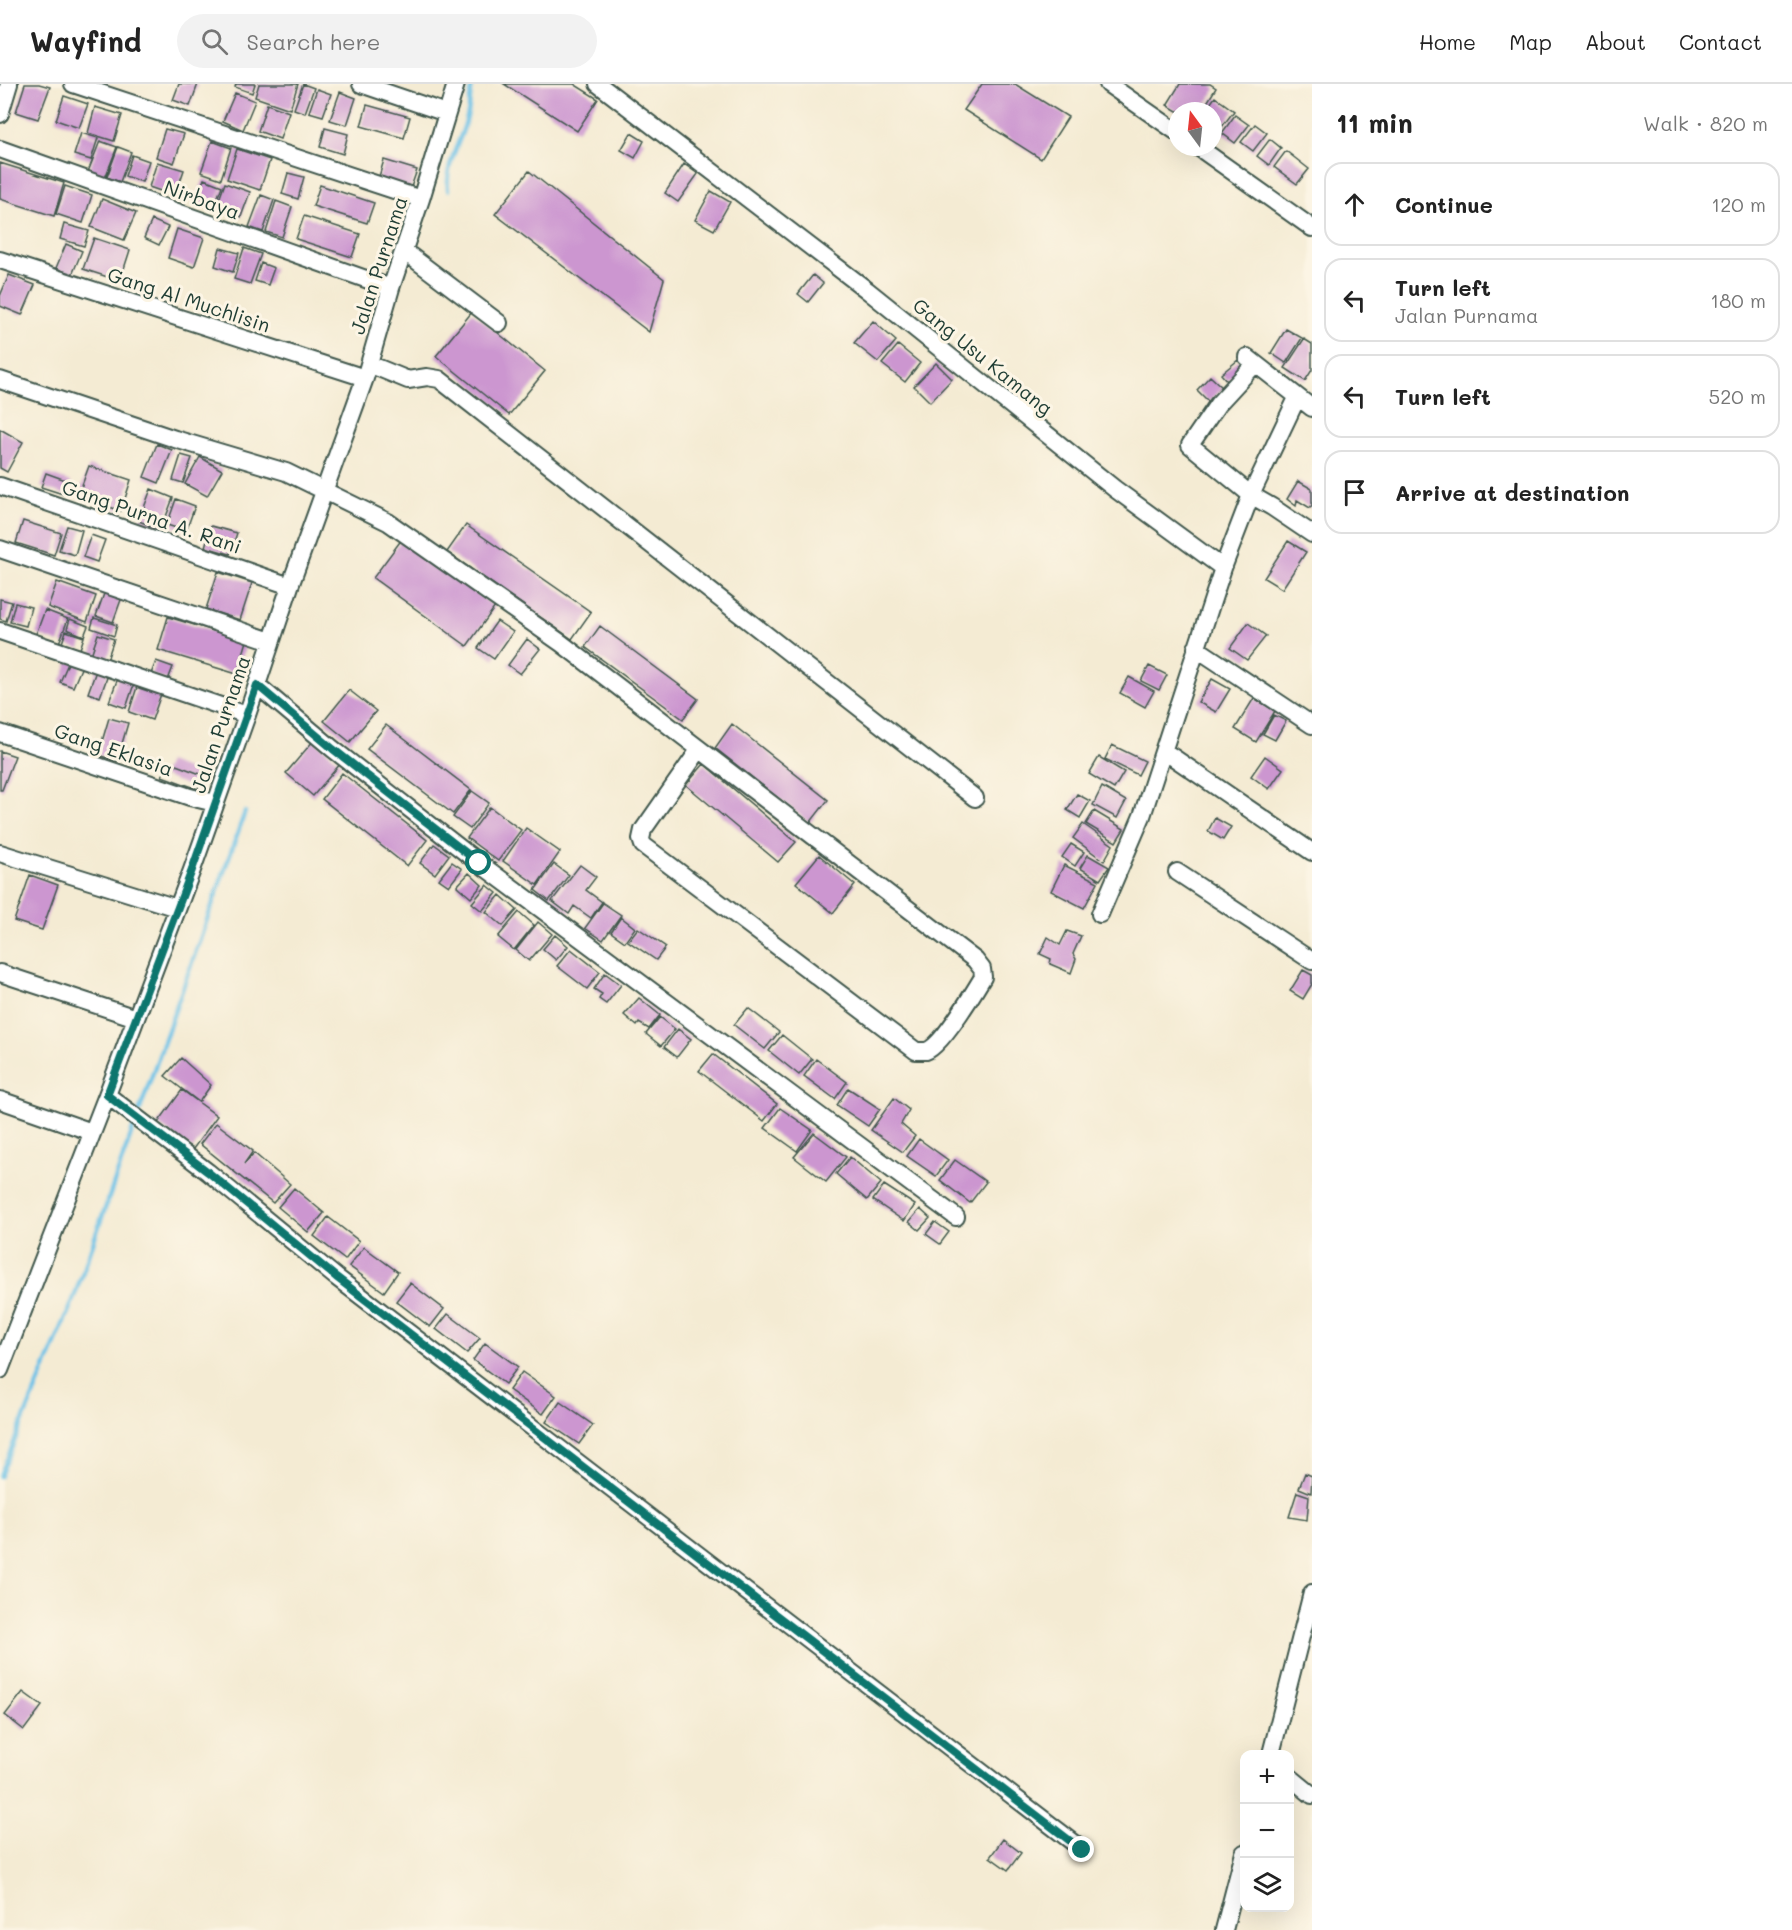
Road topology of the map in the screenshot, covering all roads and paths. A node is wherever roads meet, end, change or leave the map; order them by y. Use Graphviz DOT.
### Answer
graph roads {
  1 [pos="9,84"];
  2 [pos="73,84"];
  3 [pos="361,84"];
  4 [pos="456,84"];
  5 [pos="598,84"];
  6 [pos="1108,84"];
  7 [pos="446,113"];
  8 [pos="0,114"];
  9 [pos="1168,126"];
  10 [pos="0,149"];
  11 [pos="1211,156"];
  12 [pos="421,199"];
  13 [pos="1312,228"];
  14 [pos="404,250"];
  15 [pos="0,260"];
  16 [pos="391,288"];
  17 [pos="499,323"];
  18 [pos="367,371"];
  19 [pos="0,380"];
  20 [pos="1298,398"];
  21 [pos="1312,408"];
  22 [pos="0,486"];
  23 [pos="324,489"];
  24 [pos="1251,495"];
  25 [pos="1312,534"];
  26 [pos="0,549"];
  27 [pos="1223,568"];
  28 [pos="290,586"];
  29 [pos="0,632"];
  30 [pos="271,641"];
  31 [pos="1196,648"];
  32 [pos="257,685"];
  33 [pos="247,715"];
  34 [pos="1312,725"];
  35 [pos="0,733"];
  36 [pos="699,750"];
  37 [pos="1164,751"];
  38 [pos="975,798"];
  39 [pos="215,803"];
  40 [pos="1312,852"];
  41 [pos="0,853"];
  42 [pos="1177,872"];
  43 [pos="177,908"];
  44 [pos="1100,914"];
  45 [pos="1312,961"];
  46 [pos="0,973"];
  47 [pos="136,1018"];
  48 [pos="108,1096"];
  49 [pos="0,1100"];
  50 [pos="92,1132"];
  51 [pos="956,1216"];
  52 [pos="0,1370"];
  53 [pos="1312,1593"];
  54 [pos="1272,1750"];
  55 [pos="1294,1780"];
  56 [pos="1312,1795"];
  57 [pos="1082,1850"];
  58 [pos="1244,1858"];
  59 [pos="1224,1930"];
  1 -- 8 [label="street"];
  2 -- 12 [label="street"];
  3 -- 7 [label="street"];
  4 -- 7 [label="street, Jalan Purnama"];
  5 -- 27 [label="street, Gang Usu Kamang"];
  6 -- 9 [label="street"];
  7 -- 12 [label="street, Jalan Purnama"];
  10 -- 16 [label="street, Nirbaya"];
  11 -- 13 [label="street"];
  12 -- 14 [label="street, Jalan Purnama"];
  14 -- 16 [label="street, Jalan Purnama"];
  14 -- 17 [label="street"];
  15 -- 18 [label="street, Gang Al Muchlisin"];
  16 -- 18 [label="street, Jalan Purnama"];
  18 -- 23 [label="street, Jalan Purnama"];
  18 -- 38 [label="street, Gang Al Muchlisin"];
  19 -- 23 [label="street"];
  20 -- 21 [label="street"];
  20 -- 24 [label="street"];
  20 -- 24 [label="street"];
  22 -- 28 [label="street, Gang Purna A. Rani"];
  23 -- 28 [label="street, Jalan Purnama"];
  23 -- 36 [label="street"];
  24 -- 25 [label="street"];
  24 -- 27 [label="street"];
  26 -- 30 [label="street"];
  27 -- 31 [label="street"];
  28 -- 30 [label="street, Jalan Purnama"];
  29 -- 33 [label="street"];
  30 -- 32 [label="street, Jalan Purnama"];
  31 -- 34 [label="street"];
  31 -- 37 [label="street"];
  32 -- 33 [label="street, Jalan Purnama"];
  32 -- 51 [label="street"];
  33 -- 39 [label="street, Jalan Purnama"];
  35 -- 39 [label="street, Gang Eklasia"];
  36 -- 36 [label="street"];
  37 -- 40 [label="street"];
  37 -- 44 [label="street"];
  39 -- 43 [label="street, Jalan Purnama"];
  41 -- 43 [label="street"];
  42 -- 45 [label="street"];
  43 -- 47 [label="street, Jalan Purnama"];
  46 -- 47 [label="street"];
  47 -- 48 [label="street, Jalan Purnama"];
  48 -- 50 [label="street, Jalan Purnama"];
  48 -- 57 [label="street"];
  49 -- 50 [label="street"];
  50 -- 52 [label="street, Jalan Purnama"];
  53 -- 54 [label="street"];
  55 -- 56 [label="street"];
  58 -- 59 [label="street"];
}
